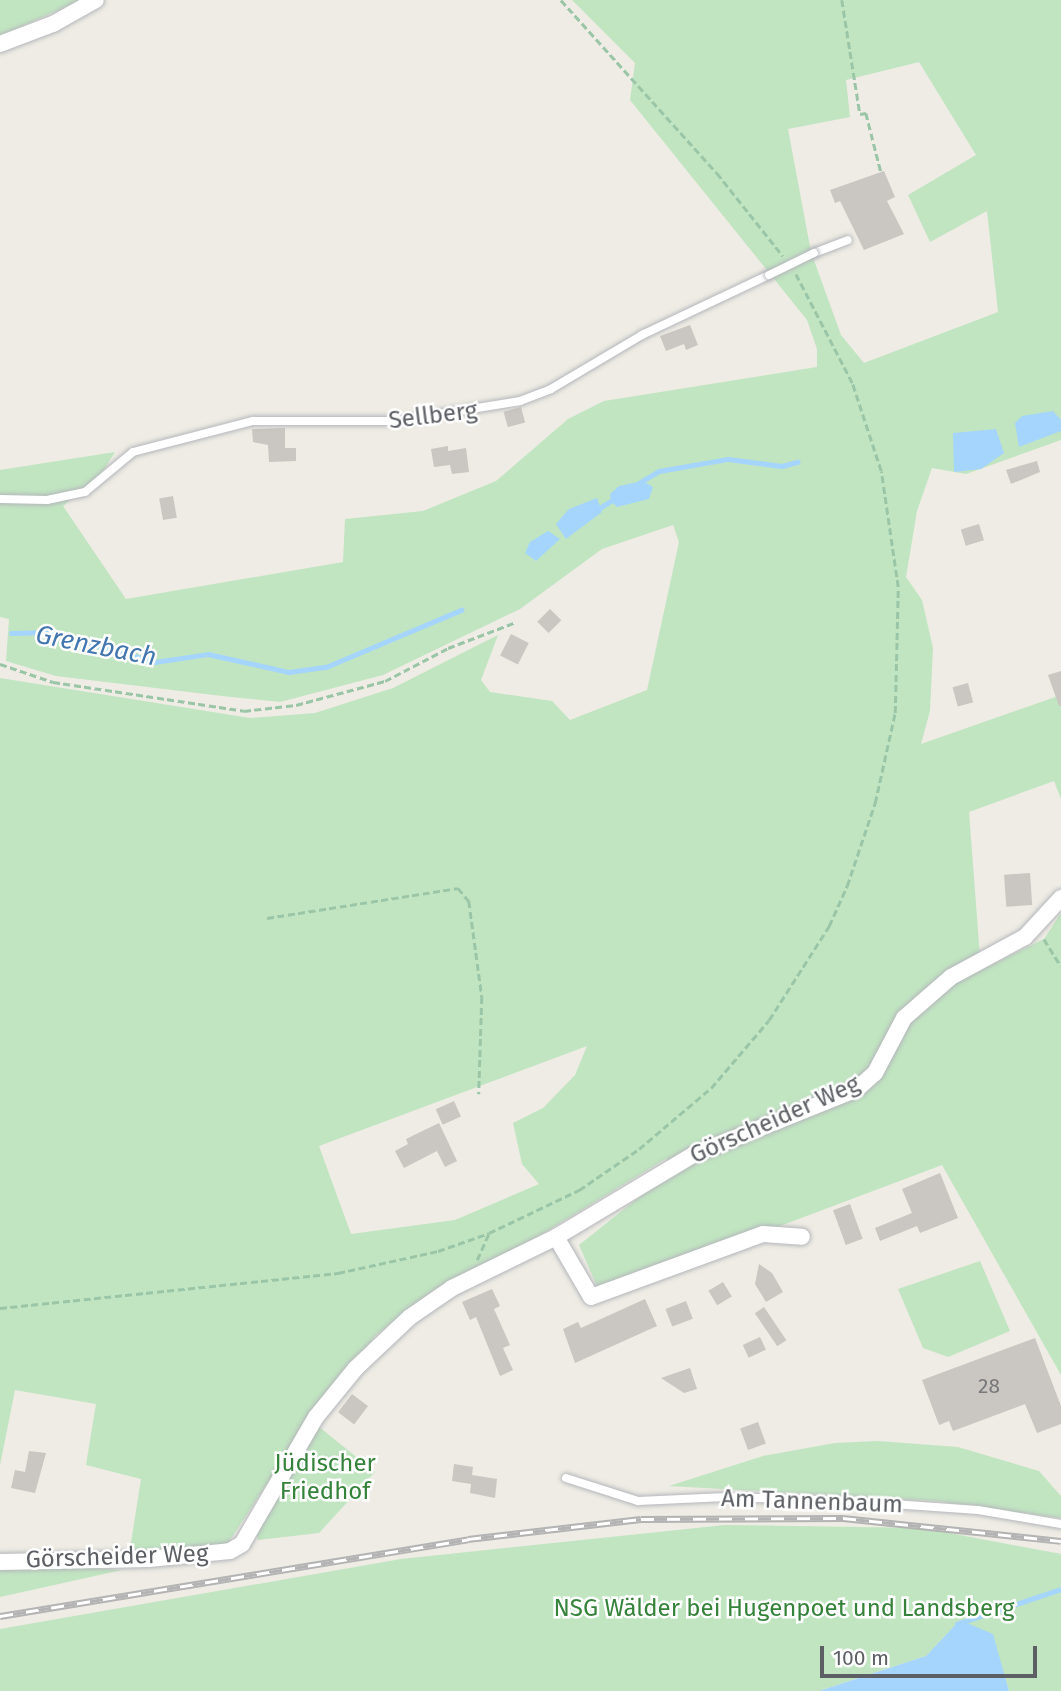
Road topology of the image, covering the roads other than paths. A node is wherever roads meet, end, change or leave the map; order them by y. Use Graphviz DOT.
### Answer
graph roads {
  1 [pos="96,0"];
  2 [pos="0,44"];
  3 [pos="848,240"];
  4 [pos="0,499"];
  5 [pos="1061,898"];
  6 [pos="556,1237"];
  7 [pos="802,1237"];
  8 [pos="566,1478"];
  9 [pos="1061,1524"];
  10 [pos="0,1562"];
  1 -- 2 [label="street"];
  3 -- 4 [label="lane, Sellberg, bridge"];
  5 -- 6 [label="street, Görscheider Weg"];
  6 -- 7 [label="street"];
  6 -- 10 [label="street, Görscheider Weg"];
  8 -- 9 [label="lane, Am Tannenbaum"];
}
